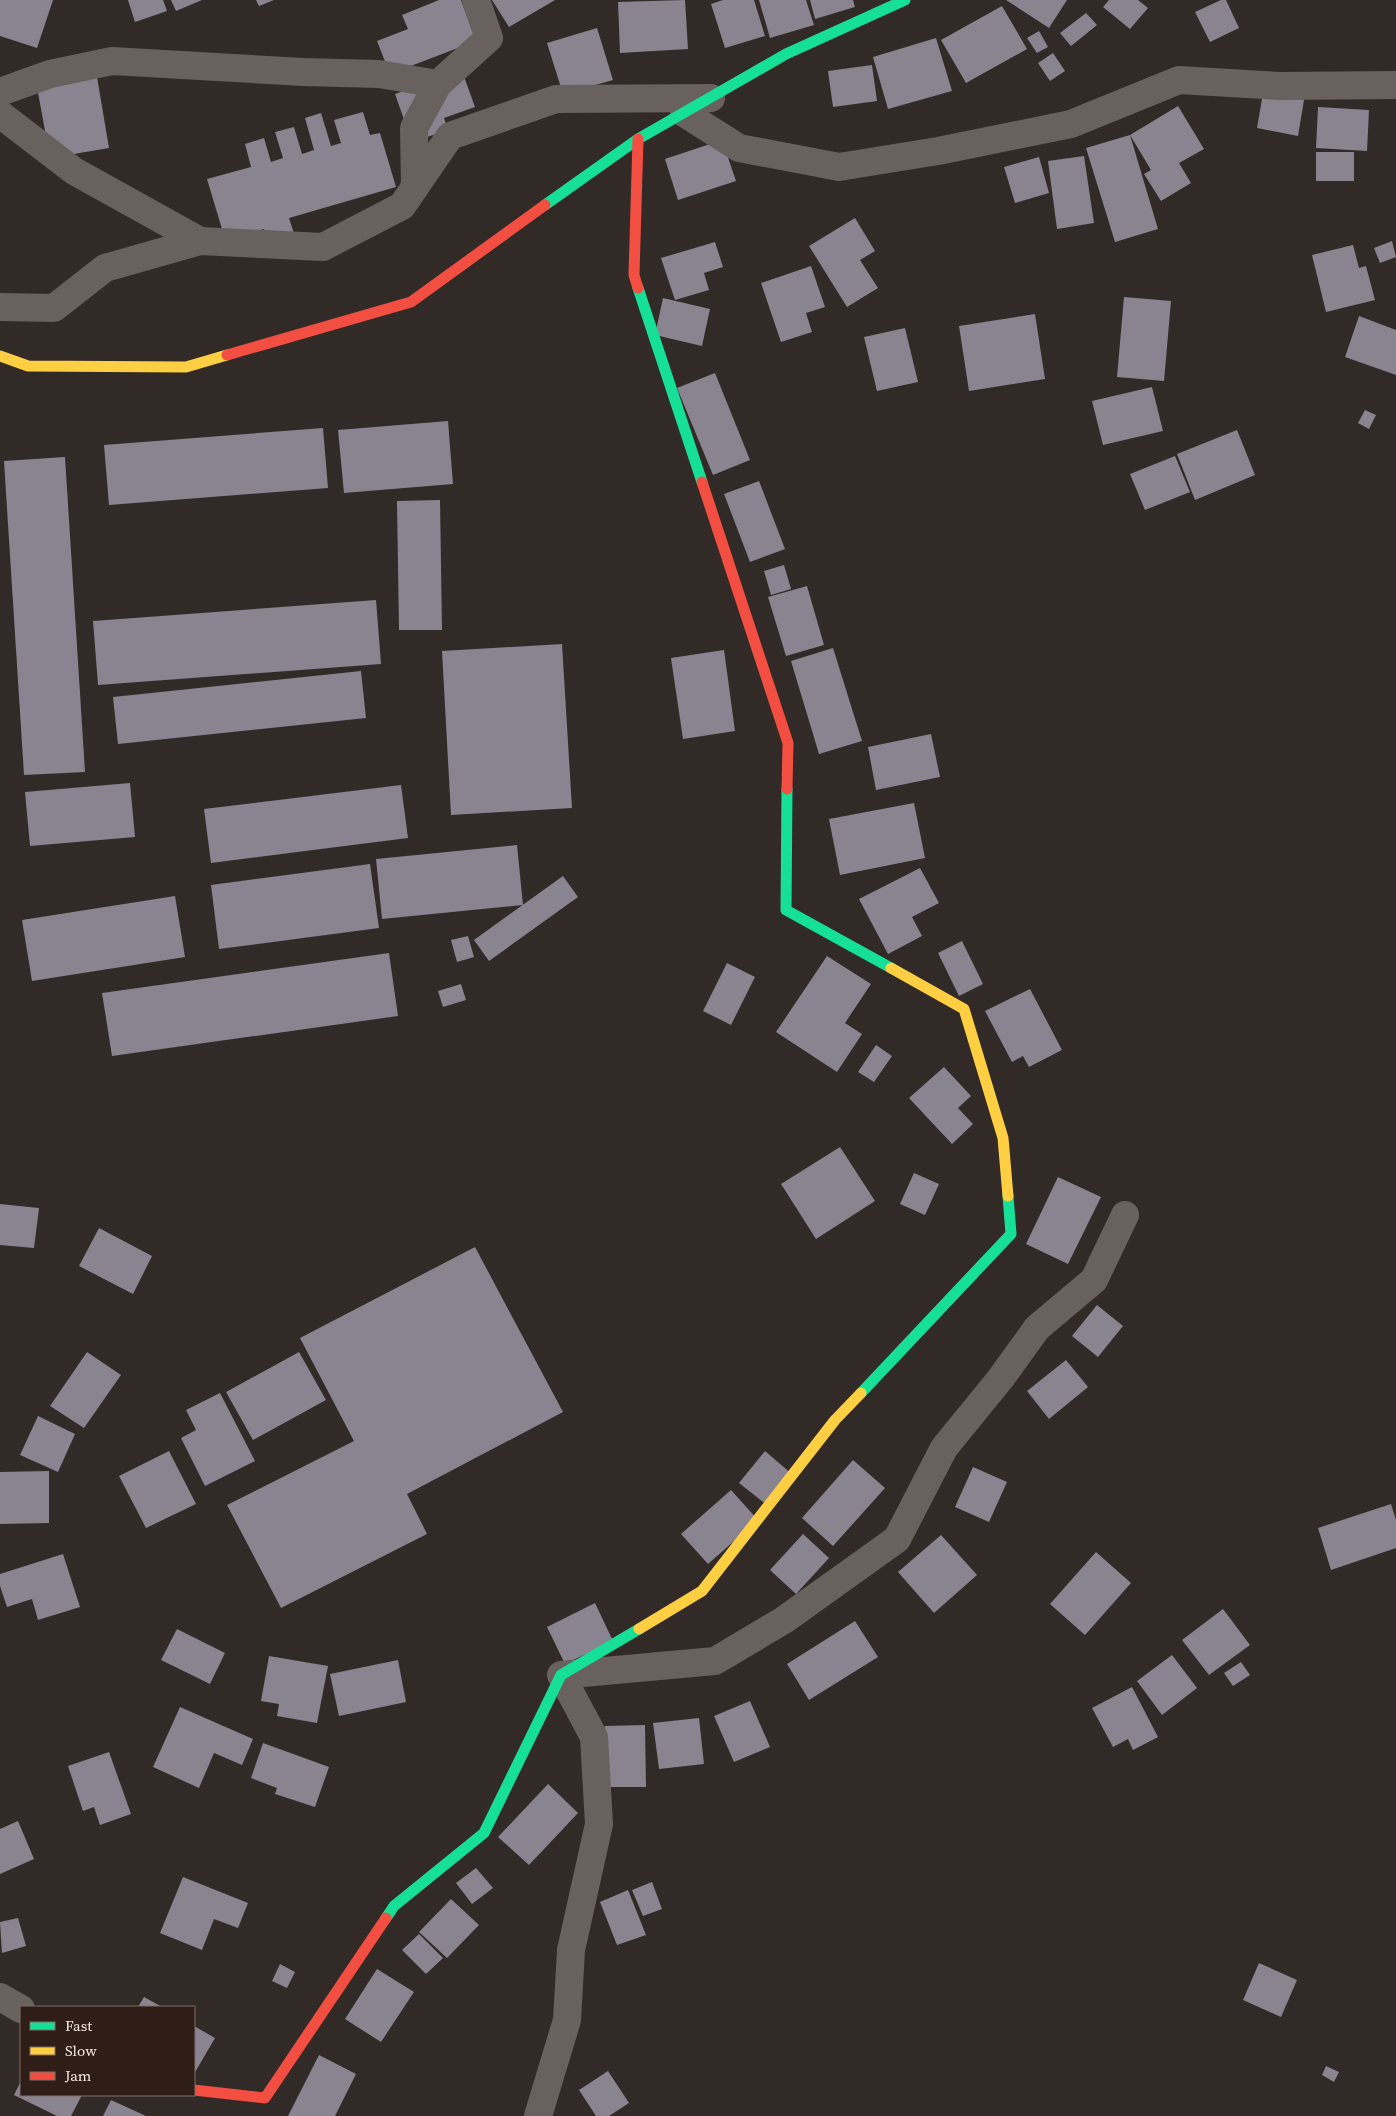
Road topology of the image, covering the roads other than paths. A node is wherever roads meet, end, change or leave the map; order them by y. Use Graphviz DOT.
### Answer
graph roads {
  1 [pos="476,0"];
  2 [pos="905,0"];
  3 [pos="438,84"];
  4 [pos="1396,85"];
  5 [pos="0,92"];
  6 [pos="711,98"];
  7 [pos="684,113"];
  8 [pos="0,114"];
  9 [pos="638,139"];
  10 [pos="415,187"];
  11 [pos="200,240"];
  12 [pos="0,307"];
  13 [pos="0,356"];
  14 [pos="1125,1215"];
  15 [pos="561,1676"];
  16 [pos="0,1997"];
  17 [pos="20,2007"];
  18 [pos="195,2090"];
  19 [pos="538,2116"];
  1 -- 3 [label="street"];
  2 -- 6 [label="street"];
  3 -- 5 [label="street"];
  3 -- 10 [label="street"];
  4 -- 7 [label="street"];
  6 -- 7 [label="street"];
  6 -- 10 [label="street"];
  7 -- 9 [label="street"];
  8 -- 11 [label="street"];
  9 -- 13 [label="street"];
  9 -- 15 [label="street"];
  10 -- 11 [label="street"];
  11 -- 12 [label="street"];
  14 -- 15 [label="street"];
  15 -- 18 [label="street"];
  15 -- 19 [label="street"];
  16 -- 17 [label="street"];
}
